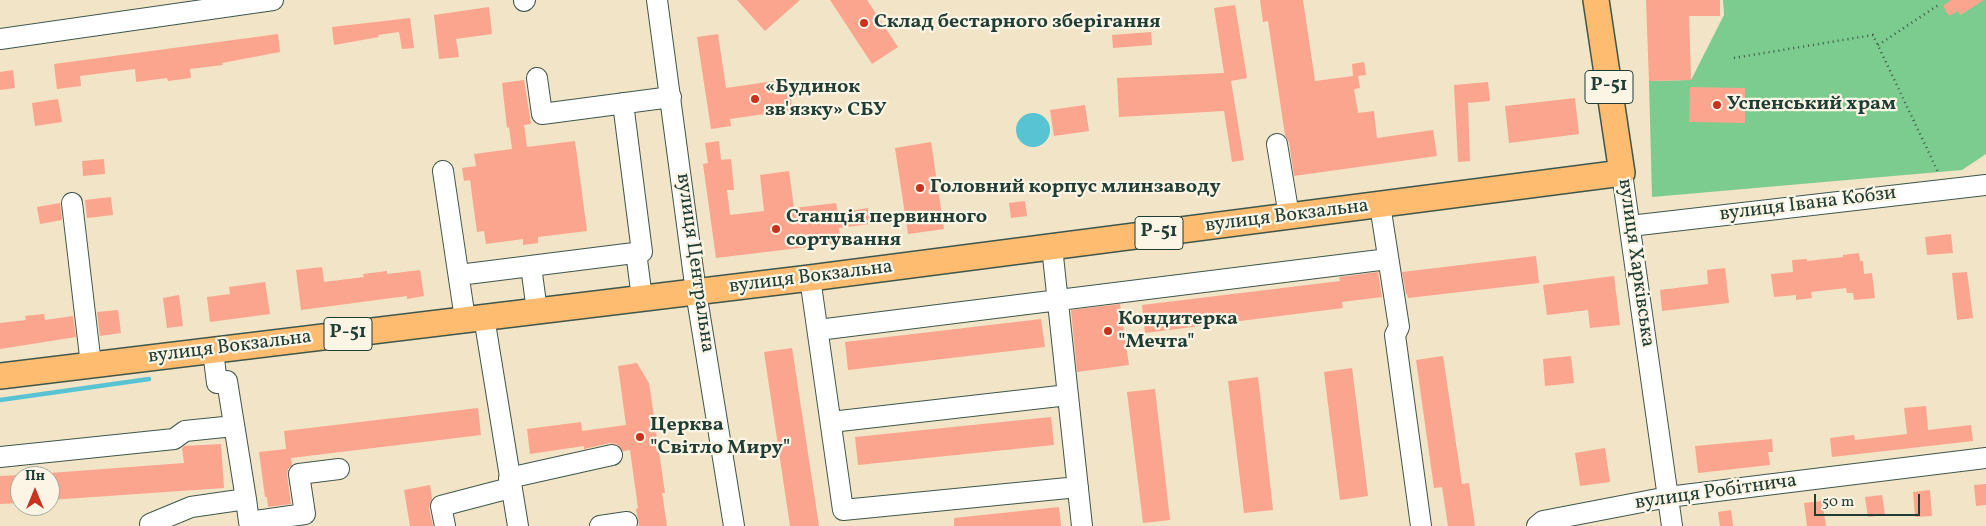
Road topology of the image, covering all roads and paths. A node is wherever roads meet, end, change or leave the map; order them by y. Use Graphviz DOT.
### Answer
graph roads {
  1 [pos="273,0"];
  2 [pos="657,0"];
  3 [pos="1596,0"];
  4 [pos="1940,4"];
  5 [pos="0,39"];
  6 [pos="1878,45"];
  7 [pos="1734,58"];
  8 [pos="537,78"];
  9 [pos="671,97"];
  10 [pos="623,103"];
  11 [pos="1277,144"];
  12 [pos="444,171"];
  13 [pos="1622,173"];
  14 [pos="1986,185"];
  15 [pos="1946,190"];
  16 [pos="72,203"];
  17 [pos="1380,205"];
  18 [pos="1289,216"];
  19 [pos="1630,226"];
  20 [pos="1052,247"];
  21 [pos="636,252"];
  22 [pos="1388,258"];
  23 [pos="531,266"];
  24 [pos="459,275"];
  25 [pos="810,278"];
  26 [pos="696,292"];
  27 [pos="642,298"];
  28 [pos="1056,301"];
  29 [pos="537,311"];
  30 [pos="474,318"];
  31 [pos="818,330"];
  32 [pos="213,351"];
  33 [pos="91,365"];
  34 [pos="0,376"];
  35 [pos="1068,395"];
  36 [pos="831,422"];
  37 [pos="234,426"];
  38 [pos="612,455"];
  39 [pos="0,457"];
  40 [pos="1986,458"];
  41 [pos="339,468"];
  42 [pos="510,483"];
  43 [pos="1078,488"];
  44 [pos="1668,497"];
  45 [pos="246,499"];
  46 [pos="844,518"];
  47 [pos="627,522"];
  48 [pos="147,525"];
  49 [pos="445,526"];
  50 [pos="518,526"];
  51 [pos="600,526"];
  52 [pos="734,526"];
  53 [pos="1082,526"];
  54 [pos="1421,526"];
  55 [pos="1537,526"];
  56 [pos="1672,526"];
  1 -- 5 [label="street"];
  2 -- 9 [label="street, вулиця Центральна"];
  3 -- 13 [label="main road, вулиця Харківська / Р-51"];
  4 -- 6 [label="path"];
  6 -- 7 [label="path"];
  6 -- 15 [label="path"];
  8 -- 10 [label="street"];
  9 -- 10 [label="street"];
  9 -- 26 [label="street, вулиця Центральна"];
  10 -- 21 [label="street"];
  11 -- 18 [label="street"];
  12 -- 24 [label="street"];
  13 -- 17 [label="main road, вулиця Вокзальна / Р-51"];
  13 -- 19 [label="street, вулиця Харківська / Р-51"];
  14 -- 15 [label="street, вулиця Івана Кобзи"];
  15 -- 19 [label="street, вулиця Івана Кобзи"];
  16 -- 33 [label="street"];
  17 -- 18 [label="main road, вулиця Вокзальна / Р-51"];
  17 -- 22 [label="street"];
  18 -- 20 [label="main road, вулиця Вокзальна / Р-51"];
  19 -- 44 [label="street, вулиця Харківська"];
  20 -- 25 [label="main road, вулиця Вокзальна / Р-51"];
  20 -- 28 [label="street"];
  21 -- 23 [label="street"];
  21 -- 27 [label="street"];
  22 -- 28 [label="street"];
  22 -- 54 [label="street"];
  23 -- 24 [label="street"];
  23 -- 29 [label="street"];
  24 -- 30 [label="street"];
  25 -- 26 [label="main road, вулиця Вокзальна / Р-51"];
  25 -- 31 [label="street"];
  26 -- 27 [label="main road, вулиця Вокзальна / Р-51"];
  26 -- 52 [label="street, вулиця Центральна"];
  27 -- 29 [label="main road, вулиця Вокзальна / Р-51"];
  28 -- 31 [label="street"];
  28 -- 35 [label="street"];
  29 -- 30 [label="main road, вулиця Вокзальна / Р-51"];
  30 -- 32 [label="main road, вулиця Вокзальна / Р-51"];
  30 -- 42 [label="street"];
  31 -- 36 [label="street"];
  32 -- 33 [label="main road, вулиця Вокзальна / Р-51"];
  32 -- 37 [label="street"];
  33 -- 34 [label="main road, вулиця Вокзальна / Р-51"];
  35 -- 36 [label="street"];
  35 -- 43 [label="street"];
  36 -- 46 [label="street"];
  37 -- 39 [label="street"];
  37 -- 45 [label="street"];
  38 -- 42 [label="street"];
  40 -- 44 [label="street, вулиця Робітнича"];
  41 -- 45 [label="street"];
  42 -- 49 [label="street"];
  42 -- 50 [label="street"];
  43 -- 46 [label="street"];
  43 -- 53 [label="street"];
  44 -- 55 [label="street, вулиця Робітнича"];
  44 -- 56 [label="street, вулиця Харківська"];
  45 -- 48 [label="street"];
  47 -- 51 [label="street"];
}
